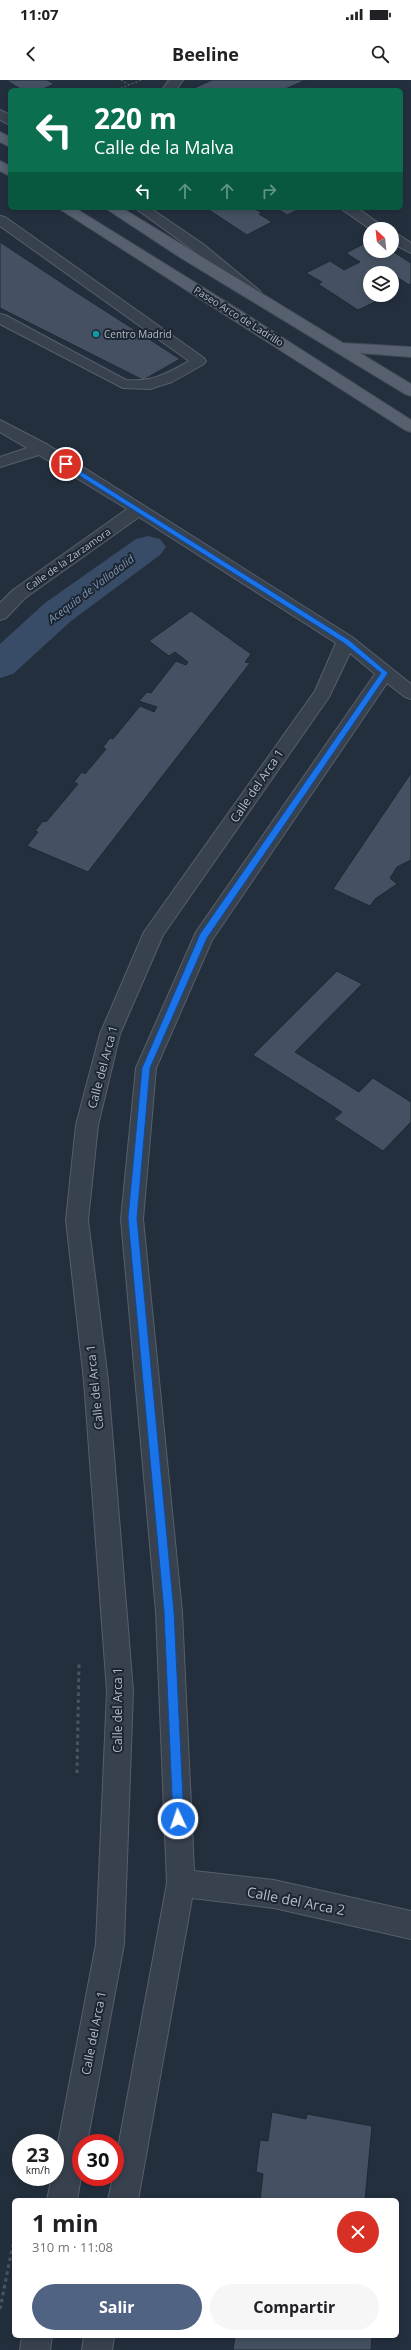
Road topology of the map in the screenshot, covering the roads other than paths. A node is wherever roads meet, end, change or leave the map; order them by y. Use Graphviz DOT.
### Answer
graph roads {
  1 [pos="69,210"];
  2 [pos="115,210"];
  3 [pos="144,210"];
  4 [pos="350,210"];
  5 [pos="0,220"];
  6 [pos="369,222"];
  7 [pos="399,242"];
  8 [pos="411,249"];
  9 [pos="266,303"];
  10 [pos="0,318"];
  11 [pos="341,347"];
  12 [pos="411,352"];
  13 [pos="411,391"];
  14 [pos="0,425"];
  15 [pos="411,427"];
  16 [pos="42,449"];
  17 [pos="0,462"];
  18 [pos="139,509"];
  19 [pos="1,612"];
  20 [pos="346,642"];
  21 [pos="385,673"];
  22 [pos="411,693"];
  23 [pos="181,1883"];
  24 [pos="411,1925"];
  25 [pos="62,2198"];
  26 [pos="123,2198"];
  27 [pos="37,2338"];
  28 [pos="99,2338"];
  29 [pos="35,2350"];
  30 [pos="97,2350"];
  1 -- 15 [label="main road, Paseo Arco de Ladrillo"];
  2 -- 9 [label="main road, Paseo Arco de Ladrillo"];
  3 -- 9 [label="lane, Paseo Arco de Ladrillo"];
  4 -- 6 [label="street"];
  5 -- 10 [label="lane"];
  7 -- 8 [label="lane"];
  9 -- 11 [label="main road, Paseo Arco de Ladrillo"];
  11 -- 12 [label="main road"];
  11 -- 13 [label="main road, Paseo Arco de Ladrillo"];
  14 -- 16 [label="street"];
  16 -- 17 [label="street"];
  16 -- 18 [label="street"];
  18 -- 19 [label="street, Calle de la Zarzamora"];
  18 -- 20 [label="street"];
  20 -- 21 [label="street"];
  20 -- 25 [label="street, Calle del Arca 1"];
  21 -- 22 [label="street"];
  21 -- 23 [label="street"];
  23 -- 24 [label="street, Calle del Arca 2"];
  23 -- 26 [label="street"];
  27 -- 29 [label="street"];
  28 -- 30 [label="street"];
}
